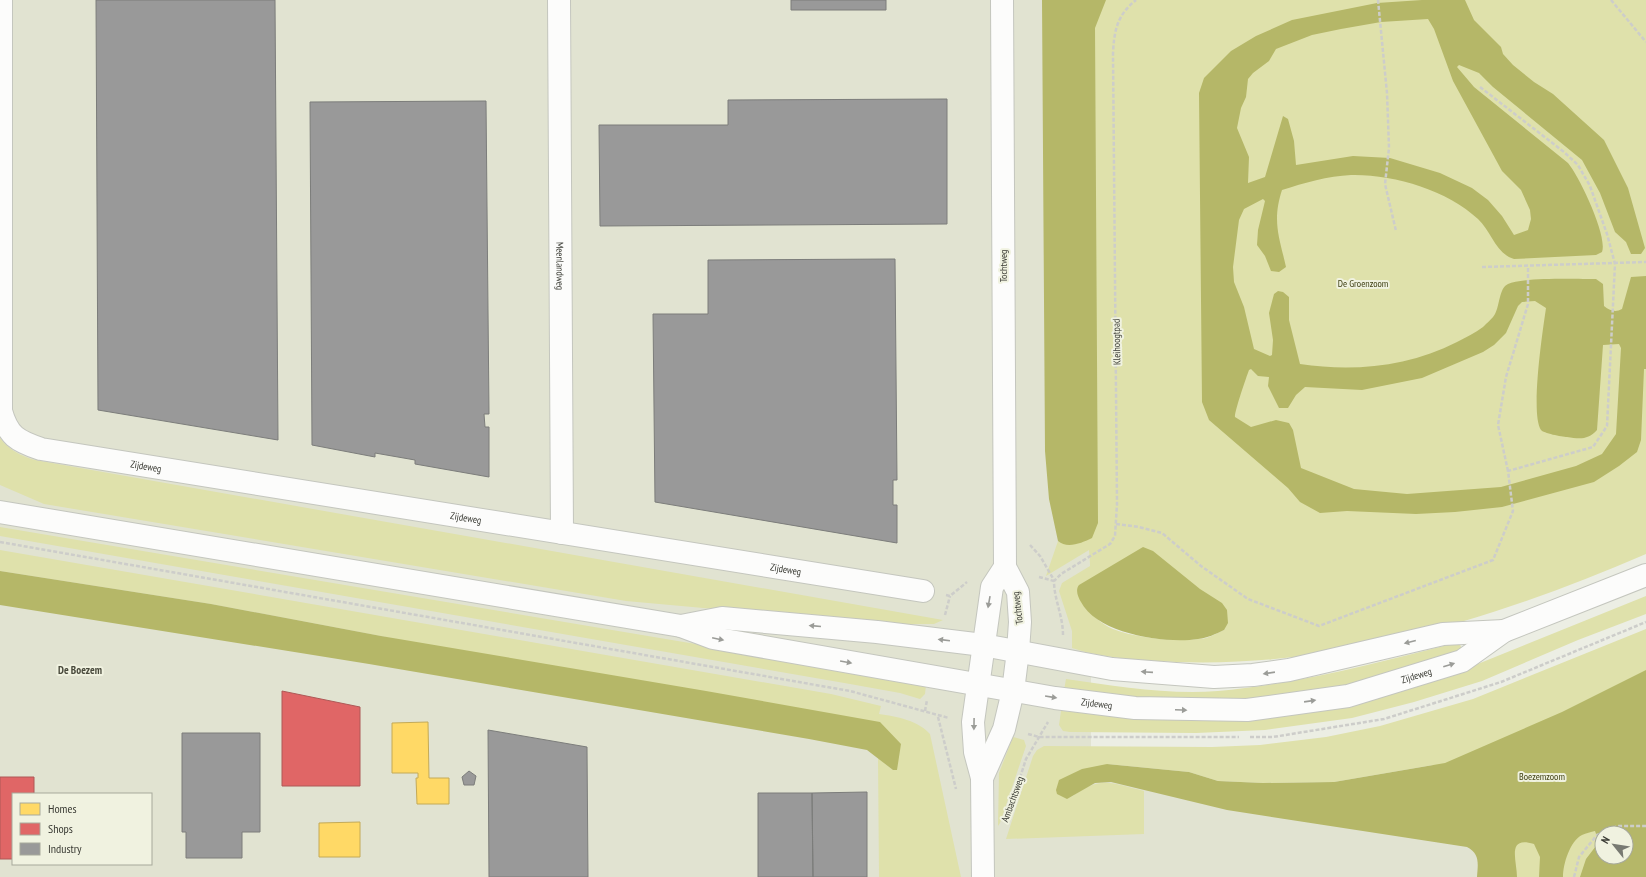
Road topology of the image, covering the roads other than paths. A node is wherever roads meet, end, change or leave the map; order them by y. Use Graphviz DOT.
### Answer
graph roads {
  1 [pos="1,0"];
  2 [pos="559,0"];
  3 [pos="1002,0"];
  4 [pos="6,435"];
  5 [pos="0,512"];
  6 [pos="562,533"];
  7 [pos="1004,567"];
  8 [pos="1646,575"];
  9 [pos="923,591"];
  10 [pos="681,626"];
  11 [pos="1504,631"];
  12 [pos="983,644"];
  13 [pos="1018,651"];
  14 [pos="978,685"];
  15 [pos="1013,691"];
  16 [pos="982,778"];
  17 [pos="983,877"];
  1 -- 4 [label="street"];
  2 -- 6 [label="street, Meenlandweg"];
  3 -- 7 [label="street, Tochtweg"];
  4 -- 6 [label="street, Zijdeweg"];
  5 -- 10 [label="street, Zijdeweg"];
  6 -- 9 [label="street, Zijdeweg"];
  7 -- 12 [label="street, one-way"];
  7 -- 13 [label="street, Tochtweg"];
  8 -- 11 [label="street, Zijdeweg"];
  12 -- 10 [label="street, Zijdeweg, one-way"];
  10 -- 14 [label="street, Zijdeweg, one-way"];
  11 -- 13 [label="street, Zijdeweg, one-way"];
  15 -- 11 [label="street, Zijdeweg, one-way"];
  12 -- 13 [label="street, Zijdeweg"];
  12 -- 14 [label="street"];
  13 -- 15 [label="street, Tochtweg"];
  14 -- 15 [label="street, Zijdeweg"];
  14 -- 16 [label="street, one-way"];
  15 -- 16 [label="street"];
  16 -- 17 [label="street"];
}
